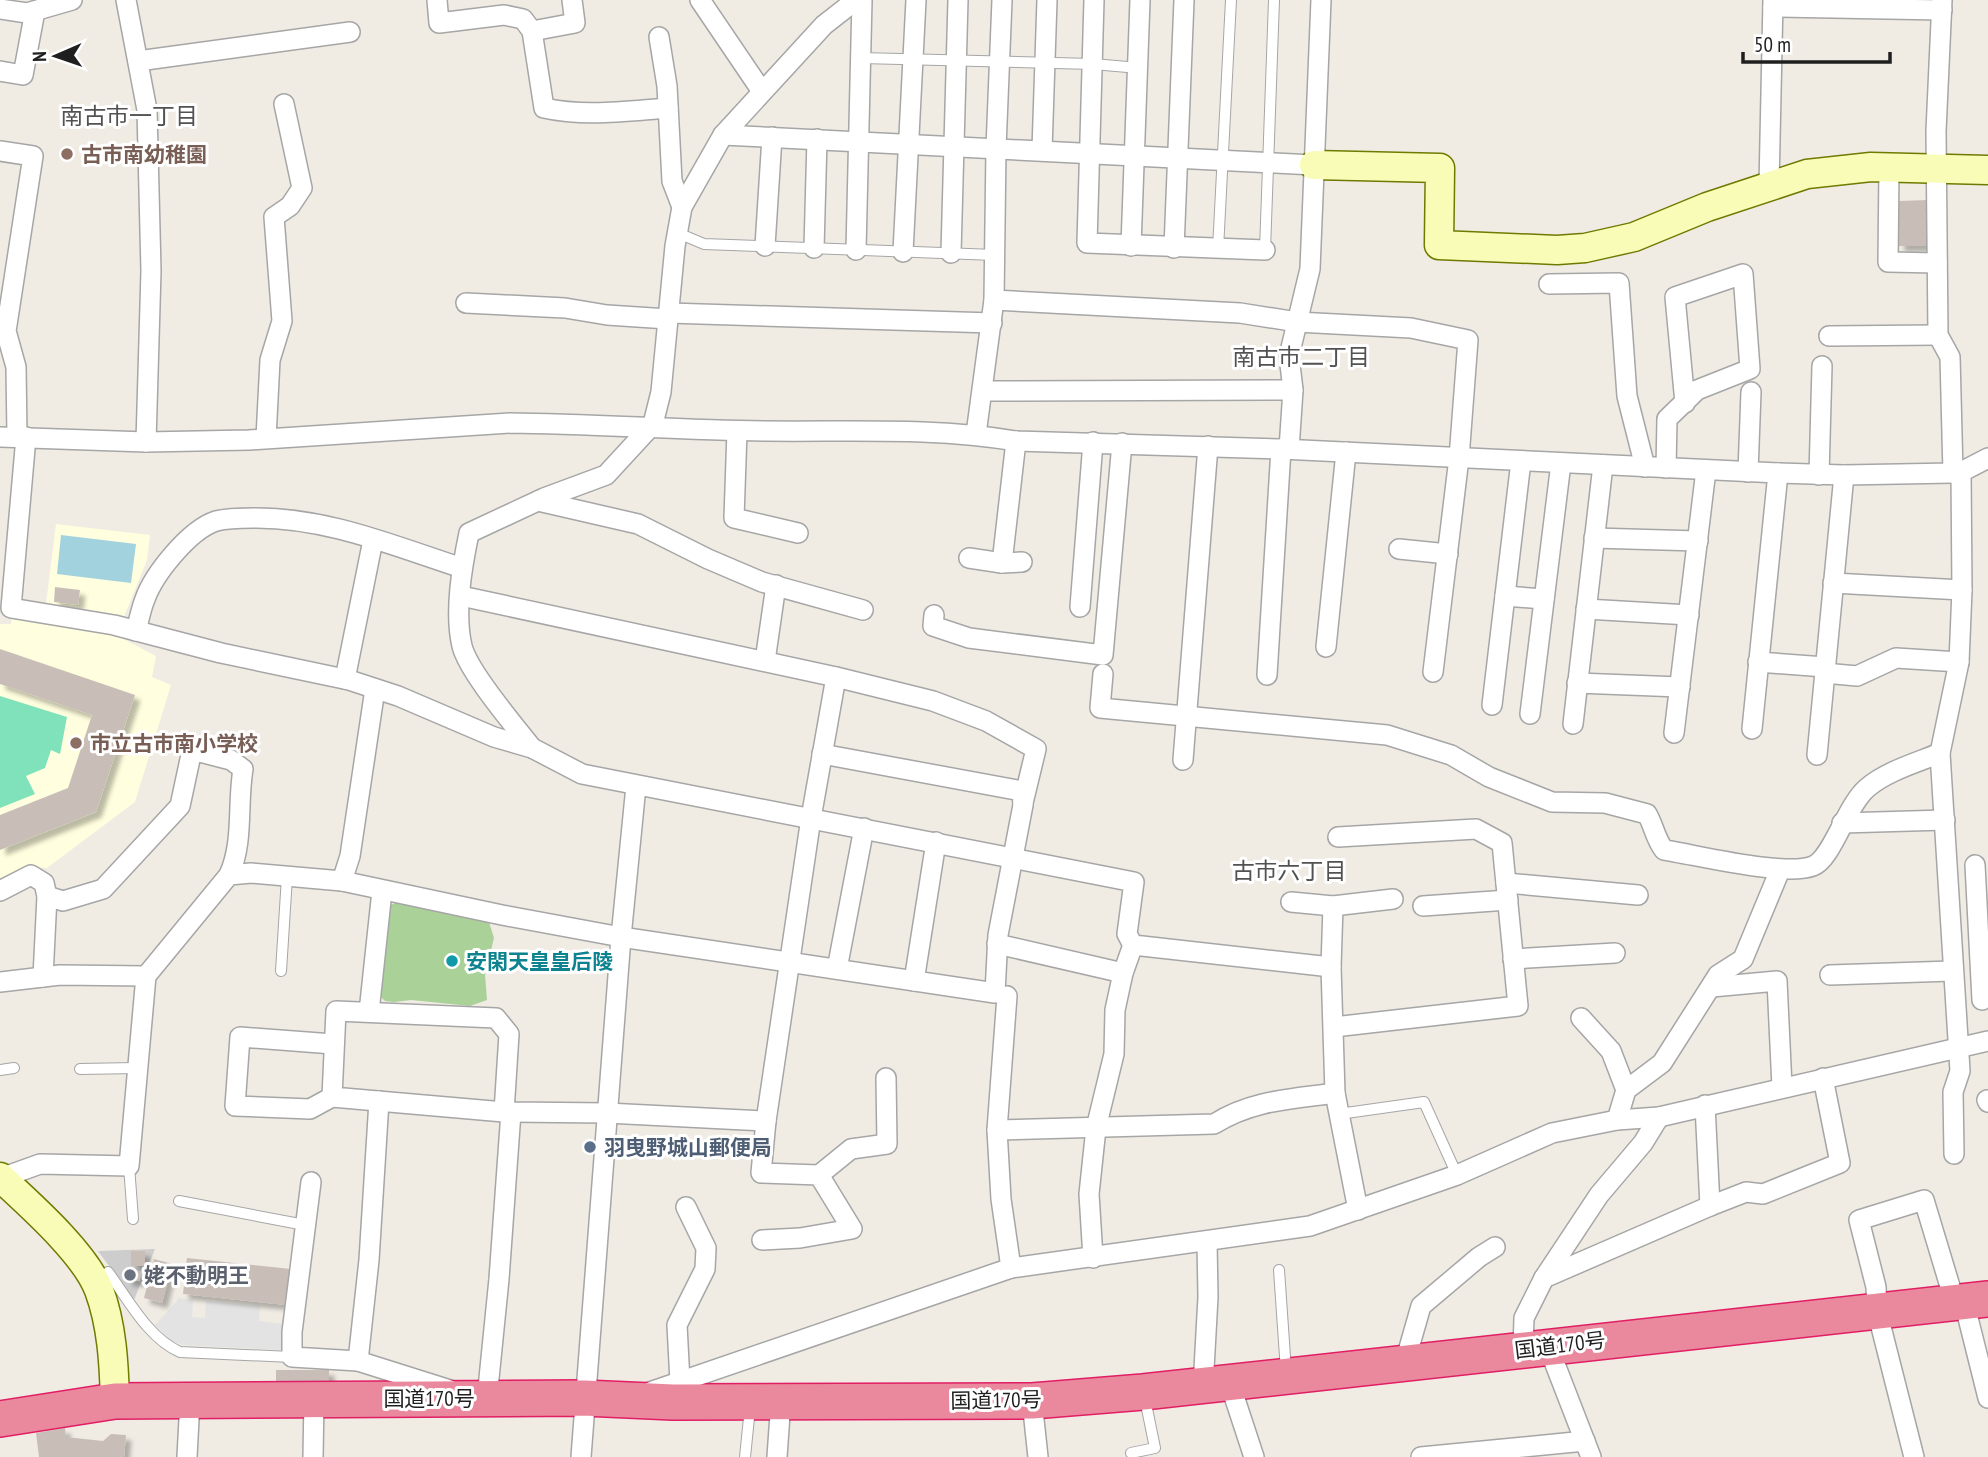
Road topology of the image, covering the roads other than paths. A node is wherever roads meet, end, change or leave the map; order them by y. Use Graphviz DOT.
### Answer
graph roads {
  1 [pos="72,0"];
  2 [pos="126,0"];
  3 [pos="437,0"];
  4 [pos="572,0"];
  5 [pos="700,0"];
  6 [pos="856,0"];
  7 [pos="862,0"];
  8 [pos="916,0"];
  9 [pos="958,0"];
  10 [pos="1002,0"];
  11 [pos="1047,0"];
  12 [pos="1094,0"];
  13 [pos="1140,0"];
  14 [pos="1184,0"];
  15 [pos="1231,0"];
  16 [pos="1274,0"];
  17 [pos="1321,0"];
  18 [pos="1773,4"];
  19 [pos="1942,5"];
  20 [pos="0,9"];
  21 [pos="35,11"];
  22 [pos="532,31"];
  23 [pos="351,32"];
  24 [pos="659,37"];
  25 [pos="861,58"];
  26 [pos="913,60"];
  27 [pos="138,61"];
  28 [pos="956,62"];
  29 [pos="999,63"];
  30 [pos="1045,63"];
  31 [pos="1093,64"];
  32 [pos="1139,68"];
  33 [pos="0,71"];
  34 [pos="761,90"];
  35 [pos="284,104"];
  36 [pos="668,108"];
  37 [pos="723,135"];
  38 [pos="772,137"];
  39 [pos="817,139"];
  40 [pos="860,141"];
  41 [pos="909,143"];
  42 [pos="952,145"];
  43 [pos="996,148"];
  44 [pos="1042,150"];
  45 [pos="0,151"];
  46 [pos="1090,152"];
  47 [pos="1136,154"];
  48 [pos="1177,156"];
  49 [pos="1224,159"];
  50 [pos="1269,162"];
  51 [pos="1314,165"];
  52 [pos="1889,167"];
  53 [pos="1936,167"];
  54 [pos="1988,170"];
  55 [pos="1769,186"];
  56 [pos="682,207"];
  57 [pos="678,233"];
  58 [pos="765,246"];
  59 [pos="1131,246"];
  60 [pos="814,248"];
  61 [pos="1174,248"];
  62 [pos="1218,249"];
  63 [pos="856,250"];
  64 [pos="1265,250"];
  65 [pos="903,252"];
  66 [pos="951,253"];
  67 [pos="995,255"];
  68 [pos="1937,263"];
  69 [pos="1549,284"];
  70 [pos="994,300"];
  71 [pos="466,303"];
  72 [pos="5,308"];
  73 [pos="668,316"];
  74 [pos="1297,322"];
  75 [pos="992,323"];
  76 [pos="1938,335"];
  77 [pos="1829,337"];
  78 [pos="1822,366"];
  79 [pos="983,390"];
  80 [pos="1293,390"];
  81 [pos="1751,392"];
  82 [pos="1685,403"];
  83 [pos="649,428"];
  84 [pos="737,431"];
  85 [pos="976,434"];
  86 [pos="14,437"];
  87 [pos="266,439"];
  88 [pos="1017,441"];
  89 [pos="146,442"];
  90 [pos="1093,442"];
  91 [pos="1122,443"];
  92 [pos="1208,446"];
  93 [pos="1285,449"];
  94 [pos="1346,452"];
  95 [pos="1459,458"];
  96 [pos="1988,458"];
  97 [pos="1521,461"];
  98 [pos="1561,463"];
  99 [pos="1603,465"];
  100 [pos="1645,467"];
  101 [pos="1666,468"];
  102 [pos="1706,470"];
  103 [pos="1748,472"];
  104 [pos="1957,472"];
  105 [pos="1778,473"];
  106 [pos="1819,475"];
  107 [pos="1844,475"];
  108 [pos="538,501"];
  109 [pos="798,533"];
  110 [pos="1594,538"];
  111 [pos="373,540"];
  112 [pos="1698,541"];
  113 [pos="1399,549"];
  114 [pos="1448,554"];
  115 [pos="969,558"];
  116 [pos="1022,562"];
  117 [pos="1002,563"];
  118 [pos="462,568"];
  119 [pos="1833,583"];
  120 [pos="776,585"];
  121 [pos="1962,590"];
  122 [pos="461,596"];
  123 [pos="1505,596"];
  124 [pos="1544,599"];
  125 [pos="1080,607"];
  126 [pos="1586,609"];
  127 [pos="863,610"];
  128 [pos="934,615"];
  129 [pos="1689,615"];
  130 [pos="136,631"];
  131 [pos="1326,647"];
  132 [pos="765,661"];
  133 [pos="1758,662"];
  134 [pos="1959,663"];
  135 [pos="1825,670"];
  136 [pos="1433,672"];
  137 [pos="1103,674"];
  138 [pos="1267,675"];
  139 [pos="836,677"];
  140 [pos="345,679"];
  141 [pos="1577,682"];
  142 [pos="1680,687"];
  143 [pos="375,689"];
  144 [pos="1492,705"];
  145 [pos="1530,714"];
  146 [pos="1187,716"];
  147 [pos="1573,724"];
  148 [pos="1752,729"];
  149 [pos="1674,733"];
  150 [pos="532,748"];
  151 [pos="1940,753"];
  152 [pos="822,754"];
  153 [pos="1817,755"];
  154 [pos="1183,760"];
  155 [pos="636,786"];
  156 [pos="1023,805"];
  157 [pos="811,818"];
  158 [pos="1945,820"];
  159 [pos="1842,823"];
  160 [pos="863,828"];
  161 [pos="1338,837"];
  162 [pos="936,842"];
  163 [pos="1013,857"];
  164 [pos="1981,864"];
  165 [pos="1948,866"];
  166 [pos="1780,870"];
  167 [pos="229,875"];
  168 [pos="287,877"];
  169 [pos="342,881"];
  170 [pos="0,891"];
  171 [pos="382,891"];
  172 [pos="1507,891"];
  173 [pos="1638,895"];
  174 [pos="47,896"];
  175 [pos="1393,899"];
  176 [pos="1291,902"];
  177 [pos="1333,906"];
  178 [pos="1423,906"];
  179 [pos="621,936"];
  180 [pos="997,944"];
  181 [pos="1133,945"];
  182 [pos="1615,953"];
  183 [pos="1513,959"];
  184 [pos="791,962"];
  185 [pos="1331,967"];
  186 [pos="837,969"];
  187 [pos="281,971"];
  188 [pos="1952,971"];
  189 [pos="1123,973"];
  190 [pos="1830,975"];
  191 [pos="146,976"];
  192 [pos="43,977"];
  193 [pos="914,981"];
  194 [pos="0,982"];
  195 [pos="1712,987"];
  196 [pos="1007,996"];
  197 [pos="1982,1000"];
  198 [pos="369,1012"];
  199 [pos="1581,1018"];
  200 [pos="1334,1027"];
  201 [pos="1988,1041"];
  202 [pos="333,1044"];
  203 [pos="1958,1048"];
  204 [pos="15,1068"];
  205 [pos="136,1068"];
  206 [pos="80,1069"];
  207 [pos="0,1070"];
  208 [pos="886,1078"];
  209 [pos="1823,1078"];
  210 [pos="1782,1087"];
  211 [pos="1626,1090"];
  212 [pos="1335,1093"];
  213 [pos="332,1097"];
  214 [pos="379,1101"];
  215 [pos="1705,1105"];
  216 [pos="508,1112"];
  217 [pos="607,1112"];
  218 [pos="1339,1114"];
  219 [pos="1659,1117"];
  220 [pos="1617,1120"];
  221 [pos="766,1121"];
  222 [pos="1096,1128"];
  223 [pos="997,1130"];
  224 [pos="1955,1154"];
  225 [pos="129,1166"];
  226 [pos="819,1175"];
  227 [pos="1457,1175"];
  228 [pos="1,1177"];
  229 [pos="311,1182"];
  230 [pos="179,1201"];
  231 [pos="1710,1206"];
  232 [pos="686,1207"];
  233 [pos="1357,1210"];
  234 [pos="133,1219"];
  235 [pos="305,1225"];
  236 [pos="762,1240"];
  237 [pos="1207,1241"];
  238 [pos="1495,1247"];
  239 [pos="1093,1258"];
  240 [pos="1011,1268"];
  241 [pos="1279,1270"];
  242 [pos="108,1272"];
  243 [pos="1544,1278"];
  244 [pos="1969,1301"];
  245 [pos="1877,1311"];
  246 [pos="1535,1348"];
  247 [pos="292,1357"];
  248 [pos="358,1361"];
  249 [pos="1405,1362"];
  250 [pos="1287,1376"];
  251 [pos="1218,1382"];
  252 [pos="676,1392"];
  253 [pos="1143,1392"];
  254 [pos="479,1398"];
  255 [pos="584,1398"];
  256 [pos="1988,1398"];
  257 [pos="314,1399"];
  258 [pos="190,1400"];
  259 [pos="766,1400"];
  260 [pos="115,1401"];
  261 [pos="1032,1401"];
  262 [pos="0,1419"];
  263 [pos="1588,1449"];
  264 [pos="1131,1453"];
  265 [pos="187,1457"];
  266 [pos="313,1457"];
  267 [pos="581,1457"];
  268 [pos="745,1457"];
  269 [pos="777,1457"];
  270 [pos="1038,1457"];
  271 [pos="1254,1457"];
  272 [pos="1421,1457"];
  273 [pos="1914,1457"];
  1 -- 21 [label="street"];
  2 -- 27 [label="street"];
  3 -- 22 [label="street"];
  4 -- 22 [label="street"];
  5 -- 34 [label="street"];
  6 -- 34 [label="street"];
  7 -- 25 [label="street"];
  8 -- 26 [label="street"];
  9 -- 28 [label="street"];
  10 -- 29 [label="street"];
  11 -- 30 [label="street"];
  12 -- 31 [label="street"];
  13 -- 32 [label="street"];
  14 -- 48 [label="street"];
  15 -- 49 [label="lane"];
  16 -- 50 [label="lane"];
  17 -- 51 [label="street"];
  18 -- 19 [label="street"];
  18 -- 55 [label="street"];
  19 -- 53 [label="street"];
  20 -- 21 [label="street"];
  21 -- 33 [label="street"];
  22 -- 36 [label="street"];
  23 -- 27 [label="street"];
  24 -- 36 [label="street"];
  25 -- 26 [label="lane"];
  25 -- 40 [label="street"];
  26 -- 28 [label="lane"];
  26 -- 41 [label="street"];
  27 -- 89 [label="street"];
  28 -- 29 [label="lane"];
  28 -- 42 [label="street"];
  29 -- 30 [label="lane"];
  29 -- 43 [label="street"];
  30 -- 31 [label="lane"];
  30 -- 44 [label="street"];
  31 -- 32 [label="lane"];
  31 -- 46 [label="street"];
  32 -- 47 [label="street"];
  34 -- 37 [label="street"];
  35 -- 87 [label="street"];
  36 -- 56 [label="street"];
  37 -- 38 [label="street"];
  37 -- 56 [label="street"];
  38 -- 39 [label="street"];
  38 -- 58 [label="street"];
  39 -- 40 [label="street"];
  39 -- 60 [label="street"];
  40 -- 41 [label="street"];
  40 -- 63 [label="street"];
  41 -- 42 [label="street"];
  41 -- 65 [label="street"];
  42 -- 43 [label="street"];
  42 -- 66 [label="street"];
  43 -- 44 [label="street"];
  43 -- 67 [label="street"];
  44 -- 46 [label="street"];
  45 -- 72 [label="street"];
  46 -- 47 [label="street"];
  46 -- 59 [label="street"];
  47 -- 48 [label="street"];
  47 -- 59 [label="street"];
  48 -- 49 [label="street"];
  48 -- 61 [label="street"];
  49 -- 50 [label="street"];
  49 -- 62 [label="lane"];
  50 -- 51 [label="street"];
  50 -- 64 [label="lane"];
  51 -- 55 [label="street"];
  51 -- 74 [label="street"];
  52 -- 53 [label="street"];
  52 -- 55 [label="street"];
  52 -- 68 [label="street"];
  53 -- 54 [label="street"];
  53 -- 68 [label="street"];
  56 -- 57 [label="street"];
  57 -- 58 [label="lane"];
  57 -- 73 [label="street"];
  58 -- 60 [label="lane"];
  59 -- 61 [label="street"];
  60 -- 63 [label="lane"];
  61 -- 62 [label="street"];
  62 -- 64 [label="street"];
  63 -- 65 [label="lane"];
  65 -- 66 [label="lane"];
  66 -- 67 [label="lane"];
  67 -- 70 [label="street"];
  68 -- 76 [label="street"];
  69 -- 100 [label="street"];
  70 -- 74 [label="street"];
  70 -- 75 [label="street"];
  71 -- 73 [label="street"];
  72 -- 86 [label="street"];
  73 -- 75 [label="street"];
  73 -- 83 [label="street"];
  74 -- 80 [label="street"];
  74 -- 95 [label="street"];
  75 -- 79 [label="street"];
  76 -- 77 [label="street"];
  76 -- 104 [label="street"];
  78 -- 106 [label="street"];
  79 -- 80 [label="street"];
  79 -- 85 [label="street"];
  80 -- 93 [label="street"];
  81 -- 103 [label="street"];
  82 -- 82 [label="street"];
  82 -- 101 [label="street"];
  83 -- 84 [label="street"];
  83 -- 87 [label="street"];
  83 -- 108 [label="street"];
  84 -- 85 [label="street"];
  84 -- 109 [label="street"];
  85 -- 88 [label="street"];
  86 -- 89 [label="street"];
  86 -- 130 [label="street"];
  87 -- 89 [label="street"];
  88 -- 90 [label="street"];
  88 -- 117 [label="street"];
  90 -- 91 [label="street"];
  90 -- 125 [label="street"];
  91 -- 92 [label="street"];
  91 -- 128 [label="street"];
  92 -- 93 [label="street"];
  92 -- 146 [label="street"];
  93 -- 94 [label="street"];
  93 -- 138 [label="street"];
  94 -- 95 [label="street"];
  94 -- 131 [label="street"];
  95 -- 97 [label="street"];
  95 -- 114 [label="street"];
  96 -- 104 [label="street"];
  97 -- 98 [label="street"];
  97 -- 123 [label="street"];
  98 -- 99 [label="street"];
  98 -- 124 [label="street"];
  99 -- 100 [label="street"];
  99 -- 110 [label="street"];
  100 -- 101 [label="street"];
  101 -- 102 [label="street"];
  102 -- 103 [label="street"];
  102 -- 112 [label="street"];
  103 -- 105 [label="street"];
  104 -- 107 [label="street"];
  104 -- 121 [label="street"];
  105 -- 106 [label="street"];
  105 -- 133 [label="street"];
  106 -- 107 [label="street"];
  107 -- 119 [label="street"];
  108 -- 118 [label="street"];
  108 -- 120 [label="street"];
  110 -- 112 [label="street"];
  110 -- 126 [label="street"];
  111 -- 118 [label="street"];
  111 -- 130 [label="street"];
  111 -- 140 [label="street"];
  112 -- 129 [label="street"];
  113 -- 114 [label="street"];
  114 -- 136 [label="street"];
  115 -- 117 [label="street"];
  116 -- 117 [label="street"];
  118 -- 122 [label="street"];
  119 -- 121 [label="street"];
  119 -- 135 [label="street"];
  120 -- 127 [label="street"];
  120 -- 132 [label="street"];
  121 -- 134 [label="street"];
  122 -- 132 [label="street"];
  122 -- 150 [label="street"];
  123 -- 124 [label="street"];
  123 -- 144 [label="street"];
  124 -- 145 [label="street"];
  126 -- 129 [label="street"];
  126 -- 141 [label="street"];
  129 -- 142 [label="street"];
  130 -- 140 [label="street"];
  132 -- 139 [label="street"];
  133 -- 135 [label="street"];
  133 -- 148 [label="street"];
  134 -- 135 [label="street"];
  134 -- 151 [label="street"];
  135 -- 153 [label="street"];
  137 -- 146 [label="street"];
  139 -- 152 [label="street"];
  139 -- 156 [label="street"];
  140 -- 143 [label="street"];
  141 -- 142 [label="street"];
  141 -- 147 [label="street"];
  142 -- 149 [label="street"];
  143 -- 150 [label="street"];
  143 -- 169 [label="street"];
  146 -- 154 [label="street"];
  146 -- 166 [label="street"];
  150 -- 155 [label="street"];
  151 -- 158 [label="street"];
  151 -- 159 [label="street"];
  152 -- 156 [label="street"];
  152 -- 157 [label="street"];
  155 -- 157 [label="street"];
  155 -- 179 [label="street"];
  156 -- 163 [label="street"];
  157 -- 160 [label="street"];
  157 -- 184 [label="street"];
  158 -- 159 [label="street"];
  158 -- 165 [label="street"];
  159 -- 166 [label="street"];
  160 -- 162 [label="street"];
  160 -- 186 [label="street"];
  161 -- 172 [label="street"];
  162 -- 163 [label="street"];
  162 -- 193 [label="street"];
  163 -- 180 [label="street"];
  163 -- 181 [label="street"];
  164 -- 165 [label="street"];
  164 -- 197 [label="street"];
  165 -- 188 [label="street"];
  166 -- 195 [label="street"];
  167 -- 168 [label="street"];
  167 -- 174 [label="street"];
  167 -- 191 [label="street"];
  168 -- 169 [label="street"];
  168 -- 187 [label="lane"];
  169 -- 171 [label="street"];
  170 -- 174 [label="street"];
  171 -- 179 [label="street"];
  171 -- 198 [label="street"];
  172 -- 173 [label="street"];
  172 -- 178 [label="street"];
  172 -- 183 [label="street"];
  174 -- 192 [label="street"];
  175 -- 177 [label="street"];
  176 -- 177 [label="street"];
  177 -- 185 [label="street"];
  179 -- 184 [label="street"];
  179 -- 217 [label="street"];
  180 -- 189 [label="street"];
  180 -- 193 [label="street"];
  181 -- 185 [label="street"];
  181 -- 189 [label="street"];
  182 -- 183 [label="street"];
  183 -- 200 [label="street"];
  184 -- 186 [label="street"];
  184 -- 221 [label="street"];
  185 -- 200 [label="street"];
  186 -- 193 [label="street"];
  188 -- 190 [label="street"];
  188 -- 203 [label="street"];
  189 -- 222 [label="street"];
  191 -- 192 [label="street"];
  191 -- 205 [label="street"];
  192 -- 194 [label="street"];
  195 -- 210 [label="street"];
  195 -- 211 [label="street"];
  196 -- 223 [label="street"];
  198 -- 202 [label="street"];
  198 -- 216 [label="street"];
  199 -- 211 [label="street"];
  200 -- 212 [label="street"];
  201 -- 203 [label="street"];
  202 -- 213 [label="street"];
  202 -- 213 [label="street"];
  203 -- 209 [label="street"];
  203 -- 224 [label="street"];
  204 -- 207 [label="lane"];
  205 -- 206 [label="lane"];
  205 -- 225 [label="street"];
  208 -- 226 [label="street"];
  209 -- 210 [label="street"];
  209 -- 231 [label="street"];
  210 -- 215 [label="street"];
  211 -- 220 [label="street"];
  212 -- 218 [label="street"];
  212 -- 222 [label="street"];
  213 -- 214 [label="street"];
  214 -- 216 [label="street"];
  214 -- 248 [label="street"];
  215 -- 219 [label="street"];
  215 -- 231 [label="street"];
  216 -- 217 [label="street"];
  216 -- 254 [label="street"];
  217 -- 221 [label="street"];
  217 -- 255 [label="street"];
  218 -- 227 [label="lane"];
  218 -- 233 [label="street"];
  219 -- 220 [label="street"];
  219 -- 243 [label="street"];
  220 -- 227 [label="street"];
  221 -- 226 [label="street"];
  222 -- 223 [label="street"];
  222 -- 239 [label="street"];
  223 -- 240 [label="street"];
  225 -- 228 [label="street"];
  225 -- 234 [label="lane"];
  226 -- 236 [label="street"];
  227 -- 233 [label="street"];
  228 -- 260 [label="street"];
  229 -- 235 [label="street"];
  230 -- 235 [label="lane"];
  231 -- 243 [label="street"];
  232 -- 252 [label="street"];
  233 -- 237 [label="street"];
  235 -- 247 [label="street"];
  237 -- 239 [label="street"];
  237 -- 251 [label="street"];
  238 -- 249 [label="street"];
  239 -- 240 [label="street"];
  240 -- 252 [label="street"];
  241 -- 250 [label="lane"];
  242 -- 247 [label="lane"];
  243 -- 246 [label="street"];
  244 -- 245 [label="highway, 国道170号"];
  244 -- 245 [label="street"];
  244 -- 256 [label="street"];
  245 -- 246 [label="highway, 国道170号"];
  245 -- 273 [label="street"];
  246 -- 249 [label="highway, 国道170号"];
  246 -- 263 [label="street"];
  247 -- 248 [label="street"];
  248 -- 254 [label="street"];
  249 -- 250 [label="highway, 国道170号"];
  250 -- 251 [label="highway, 国道170号"];
  251 -- 253 [label="highway, 国道170号"];
  251 -- 271 [label="street"];
  252 -- 255 [label="highway, 国道170号"];
  252 -- 259 [label="highway, 国道170号"];
  253 -- 261 [label="highway, 国道170号"];
  253 -- 264 [label="lane"];
  254 -- 255 [label="highway, 国道170号"];
  254 -- 257 [label="highway, 国道170号"];
  255 -- 267 [label="street"];
  257 -- 258 [label="highway, 国道170号"];
  257 -- 266 [label="street"];
  258 -- 260 [label="highway, 国道170号"];
  258 -- 265 [label="street"];
  259 -- 261 [label="highway, 国道170号"];
  259 -- 268 [label="lane"];
  259 -- 269 [label="street"];
  260 -- 262 [label="highway, 国道170号"];
  261 -- 270 [label="street"];
  263 -- 272 [label="street"];
}
